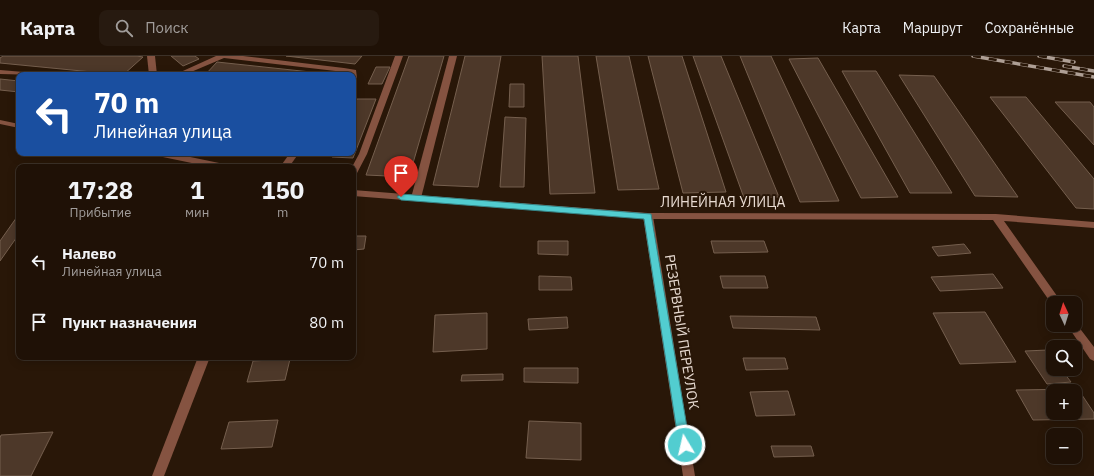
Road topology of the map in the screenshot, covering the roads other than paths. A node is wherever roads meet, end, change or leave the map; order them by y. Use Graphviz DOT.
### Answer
graph roads {
  1 [pos="152,56"];
  2 [pos="223,56"];
  3 [pos="399,56"];
  4 [pos="453,56"];
  5 [pos="0,72"];
  6 [pos="153,72"];
  7 [pos="185,72"];
  8 [pos="353,72"];
  9 [pos="16,73"];
  10 [pos="0,122"];
  11 [pos="16,125"];
  12 [pos="172,156"];
  13 [pos="293,156"];
  14 [pos="210,164"];
  15 [pos="286,164"];
  16 [pos="356,167"];
  17 [pos="356,193"];
  18 [pos="416,198"];
  19 [pos="648,216"];
  20 [pos="996,217"];
  21 [pos="1094,225"];
  22 [pos="1052,296"];
  23 [pos="1077,332"];
  24 [pos="1094,356"];
  25 [pos="203,360"];
  26 [pos="158,476"];
  27 [pos="689,476"];
  1 -- 6 [label="street"];
  2 -- 7 [label="street"];
  2 -- 8 [label="street"];
  3 -- 16 [label="street"];
  4 -- 18 [label="street"];
  5 -- 9 [label="street"];
  10 -- 11 [label="street"];
  12 -- 14 [label="street"];
  13 -- 15 [label="street"];
  17 -- 18 [label="street, ЛИНЕЙНАЯ УЛИЦА"];
  18 -- 19 [label="street, ЛИНЕЙНАЯ УЛИЦА"];
  19 -- 20 [label="street, ЛИНЕЙНАЯ УЛИЦА"];
  19 -- 27 [label="street, РЕЗЕРВНЫЙ ПЕРЕУЛОК"];
  20 -- 21 [label="street, ЛИНЕЙНАЯ УЛИЦА"];
  20 -- 22 [label="street"];
  23 -- 24 [label="street"];
  25 -- 26 [label="street"];
}
